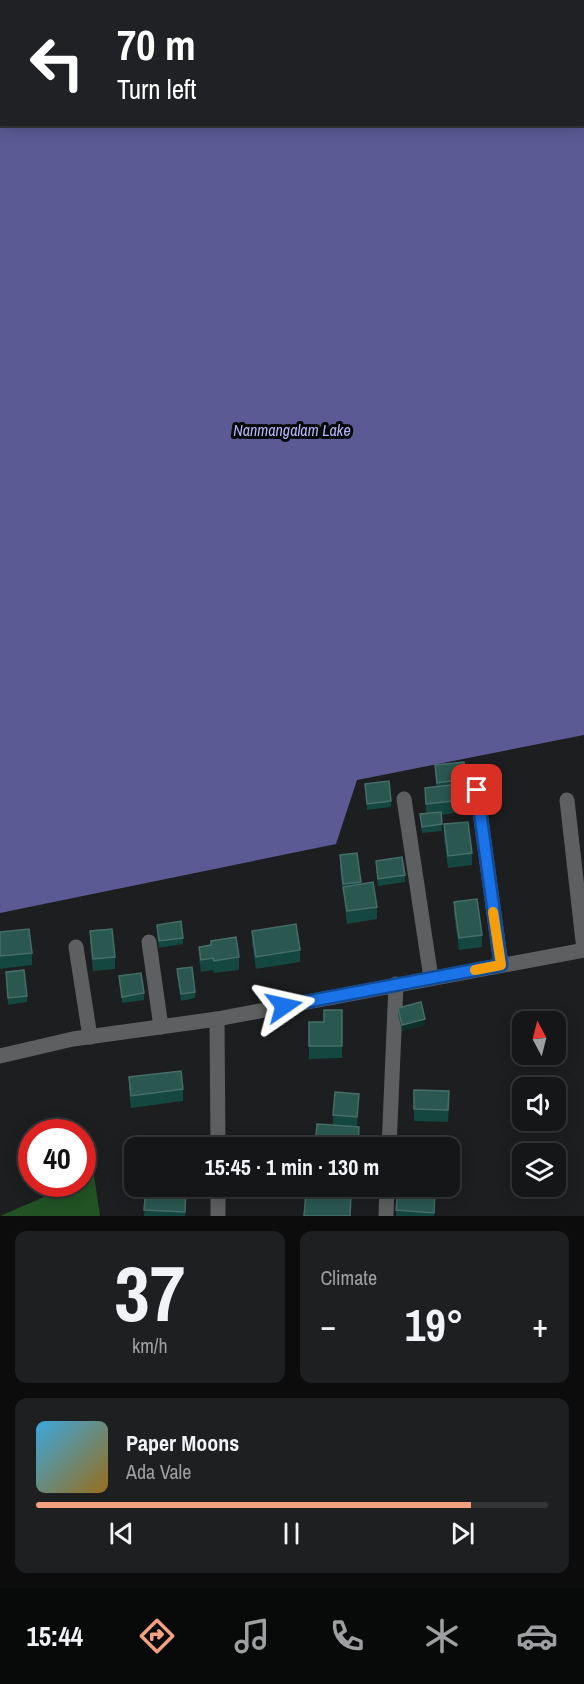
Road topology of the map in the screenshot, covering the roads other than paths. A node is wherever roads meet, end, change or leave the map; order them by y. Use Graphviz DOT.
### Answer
graph roads {
  1 [pos="477,790"];
  2 [pos="404,799"];
  3 [pos="567,800"];
  4 [pos="149,942"];
  5 [pos="76,946"];
  6 [pos="584,950"];
  7 [pos="501,965"];
  8 [pos="431,978"];
  9 [pos="396,984"];
  10 [pos="217,1019"];
  11 [pos="161,1027"];
  12 [pos="90,1037"];
  13 [pos="0,1056"];
  14 [pos="218,1137"];
  15 [pos="389,1137"];
  16 [pos="218,1197"];
  17 [pos="387,1197"];
  18 [pos="218,1216"];
  19 [pos="386,1216"];
  1 -- 7 [label="street"];
  2 -- 8 [label="street"];
  3 -- 6 [label="street"];
  4 -- 11 [label="street"];
  5 -- 12 [label="street"];
  6 -- 7 [label="street"];
  7 -- 8 [label="street"];
  8 -- 9 [label="street"];
  9 -- 10 [label="street"];
  9 -- 15 [label="street"];
  10 -- 11 [label="street"];
  10 -- 14 [label="street"];
  11 -- 12 [label="street"];
  12 -- 13 [label="street"];
  16 -- 18 [label="street"];
  17 -- 19 [label="street"];
}
